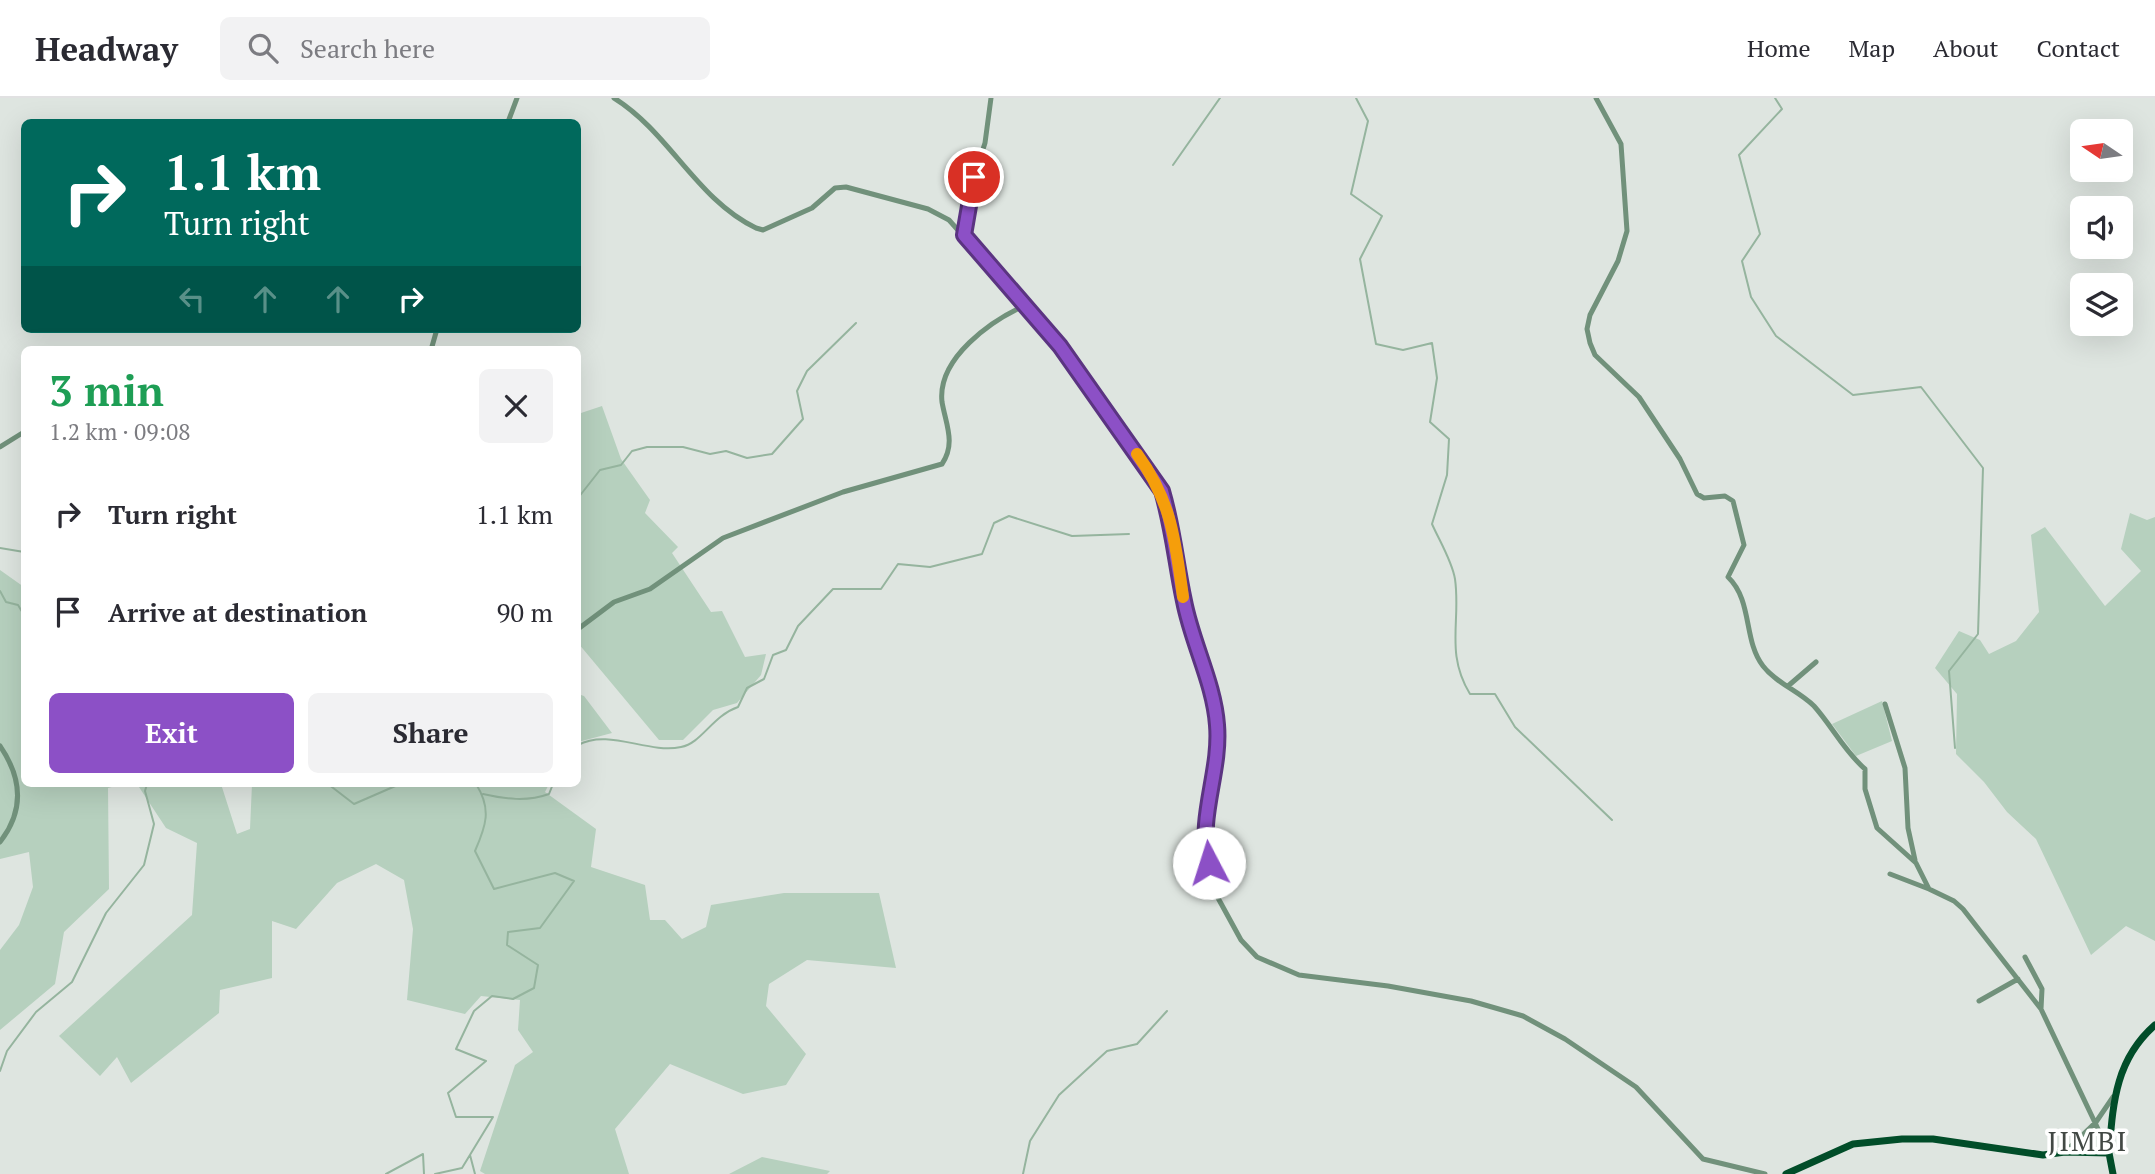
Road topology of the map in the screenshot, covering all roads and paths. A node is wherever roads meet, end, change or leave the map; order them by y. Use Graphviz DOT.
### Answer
graph roads {
  1 [pos="517,98"];
  2 [pos="614,98"];
  3 [pos="991,98"];
  4 [pos="1596,98"];
  5 [pos="509,119"];
  6 [pos="964,235"];
  7 [pos="1026,305"];
  8 [pos="21,434"];
  9 [pos="0,447"];
  10 [pos="581,627"];
  11 [pos="1816,662"];
  12 [pos="1788,686"];
  13 [pos="1885,704"];
  14 [pos="0,746"];
  15 [pos="0,842"];
  16 [pos="1916,863"];
  17 [pos="1890,874"];
  18 [pos="1929,889"];
  19 [pos="2025,957"];
  20 [pos="2018,979"];
  21 [pos="1979,1001"];
  22 [pos="2042,1009"];
  23 [pos="2155,1025"];
  24 [pos="2113,1097"];
  25 [pos="2096,1122"];
  26 [pos="2065,1152"];
  27 [pos="2109,1153"];
  28 [pos="1765,1174"];
  29 [pos="1786,1174"];
  30 [pos="2113,1174"];
  1 -- 5 [label="street"];
  2 -- 6 [label="street"];
  3 -- 6 [label="street"];
  4 -- 12 [label="street"];
  6 -- 7 [label="street"];
  7 -- 10 [label="street"];
  7 -- 28 [label="street"];
  8 -- 9 [label="street"];
  11 -- 12 [label="street"];
  12 -- 16 [label="street"];
  13 -- 16 [label="street"];
  14 -- 15 [label="street"];
  16 -- 18 [label="street"];
  17 -- 18 [label="street"];
  18 -- 20 [label="street"];
  19 -- 22 [label="street"];
  20 -- 21 [label="street"];
  20 -- 22 [label="street"];
  22 -- 25 [label="street"];
  23 -- 24 [label="main road"];
  24 -- 25 [label="street"];
  24 -- 27 [label="main road"];
  25 -- 26 [label="street"];
  25 -- 27 [label="street"];
  26 -- 27 [label="main road"];
  26 -- 29 [label="main road"];
  27 -- 30 [label="main road"];
}
